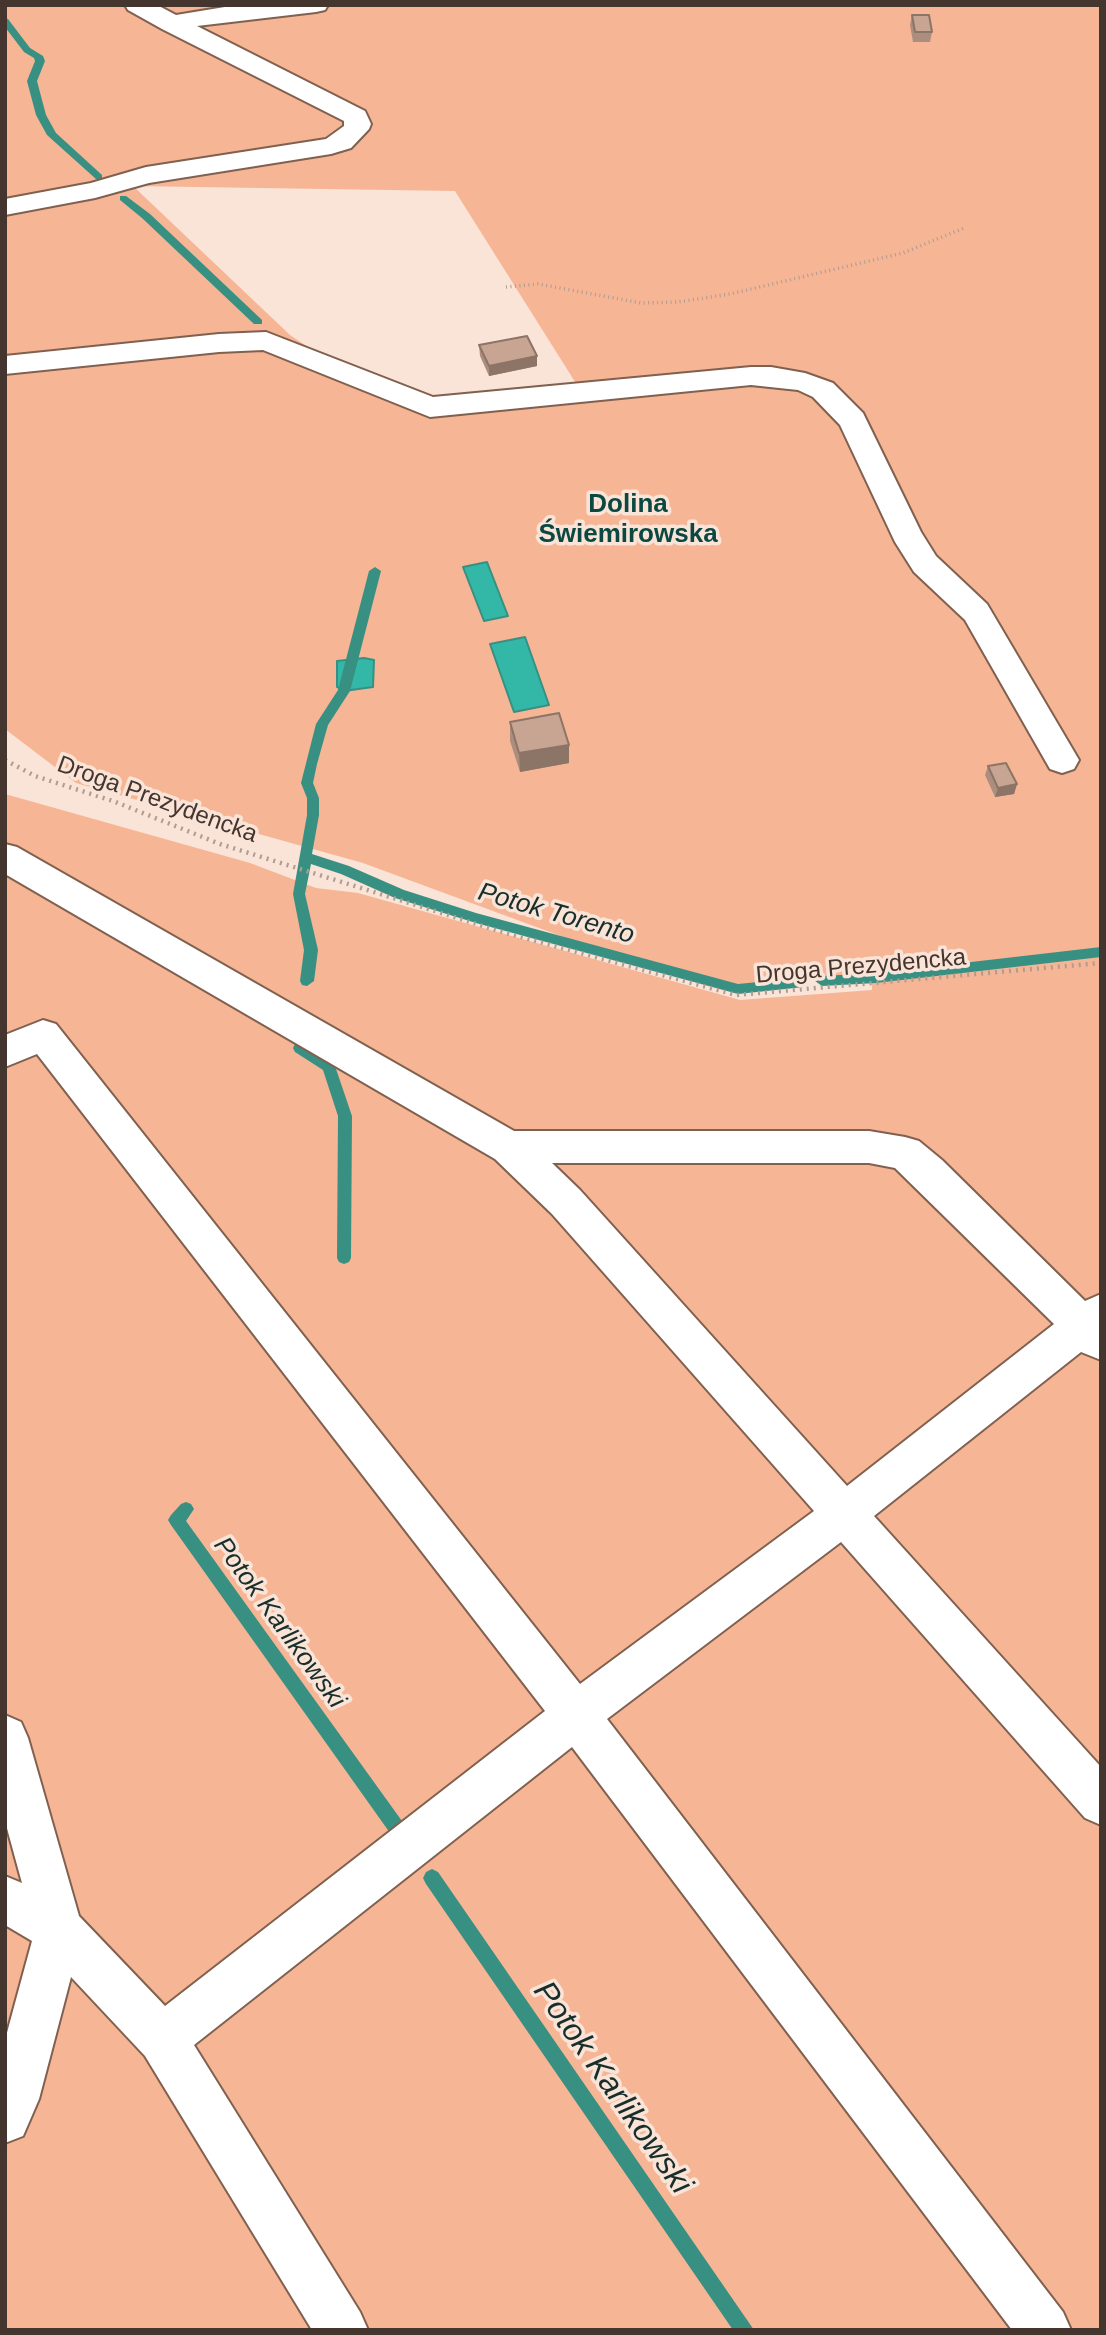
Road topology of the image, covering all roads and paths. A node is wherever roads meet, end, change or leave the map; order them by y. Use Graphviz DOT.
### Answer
graph roads {
  1 [pos="137,5"];
  2 [pos="316,5"];
  3 [pos="171,24"];
  4 [pos="5,207"];
  5 [pos="964,228"];
  6 [pos="506,287"];
  7 [pos="5,365"];
  8 [pos="5,760"];
  9 [pos="1062,760"];
  10 [pos="5,857"];
  11 [pos="1101,962"];
  12 [pos="5,1052"];
  13 [pos="509,1147"];
  14 [pos="1095,1327"];
  15 [pos="843,1515"];
  16 [pos="576,1715"];
  17 [pos="5,1738"];
  18 [pos="1101,1802"];
  19 [pos="5,1899"];
  20 [pos="59,1930"];
  21 [pos="162,2039"];
  22 [pos="5,2119"];
  23 [pos="342,2330"];
  24 [pos="1045,2330"];
  1 -- 3 [label="lane"];
  2 -- 3 [label="lane"];
  3 -- 4 [label="lane"];
  5 -- 6 [label="path"];
  7 -- 9 [label="lane"];
  8 -- 11 [label="path, Droga Prezydencka"];
  10 -- 13 [label="lane"];
  12 -- 16 [label="lane"];
  13 -- 14 [label="lane"];
  13 -- 15 [label="lane"];
  14 -- 15 [label="lane"];
  15 -- 16 [label="lane"];
  15 -- 18 [label="lane"];
  16 -- 21 [label="lane"];
  16 -- 24 [label="lane"];
  17 -- 20 [label="lane"];
  19 -- 20 [label="lane"];
  20 -- 21 [label="lane"];
  20 -- 22 [label="lane"];
  21 -- 23 [label="lane"];
}
